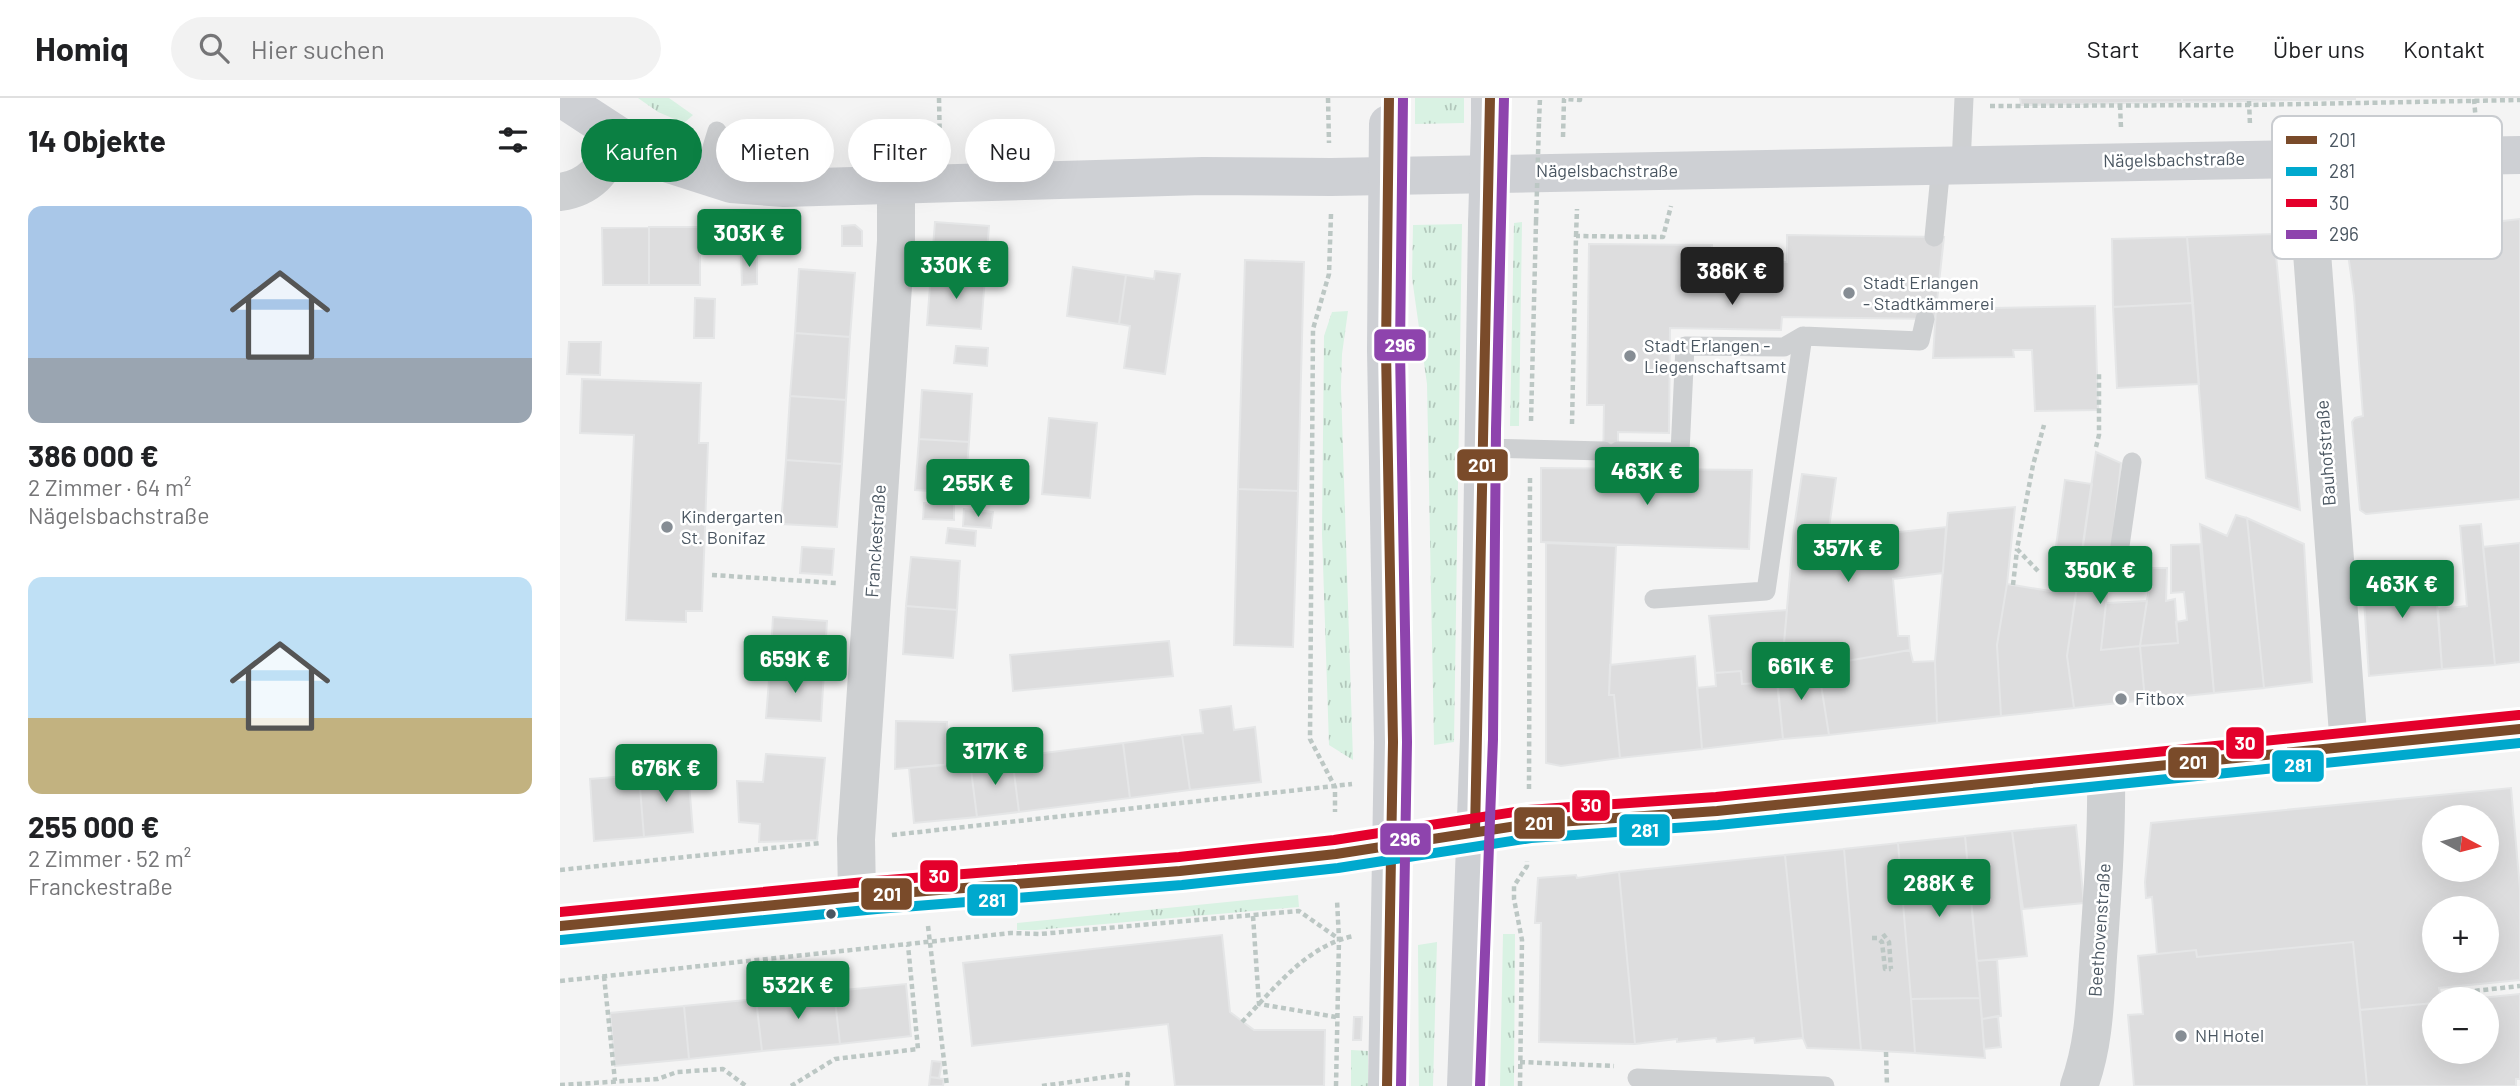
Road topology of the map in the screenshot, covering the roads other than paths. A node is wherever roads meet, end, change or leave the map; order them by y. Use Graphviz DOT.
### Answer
graph roads {
  1 [pos="561,98"];
  2 [pos="1964,102"];
  3 [pos="1490,110"];
  4 [pos="1388,111"];
  5 [pos="594,119"];
  6 [pos="716,134"];
  7 [pos="2502,155"];
  8 [pos="2520,155"];
  9 [pos="2272,160"];
  10 [pos="1951,165"];
  11 [pos="703,177"];
  12 [pos="586,182"];
  13 [pos="896,186"];
  14 [pos="560,192"];
  15 [pos="1934,237"];
  16 [pos="2312,259"];
  17 [pos="1925,319"];
  18 [pos="1803,336"];
  19 [pos="1482,448"];
  20 [pos="2132,462"];
  21 [pos="2119,553"];
  22 [pos="1654,599"];
  23 [pos="2520,729"];
  24 [pos="2349,747"];
  25 [pos="2106,772"];
  26 [pos="1475,832"];
  27 [pos="1392,845"];
  28 [pos="857,897"];
  29 [pos="560,926"];
  30 [pos="1637,1078"];
  31 [pos="1387,1086"];
  32 [pos="1466,1086"];
  33 [pos="1825,1086"];
  34 [pos="2079,1086"];
  1 -- 5 [label="street, Nägelsbachstraße"];
  2 -- 10 [label="lane"];
  3 -- 19 [label="street, bridge"];
  4 -- 27 [label="street, bridge"];
  6 -- 11 [label="lane"];
  7 -- 8 [label="street, Nägelsbachstraße"];
  9 -- 10 [label="street, Nägelsbachstraße"];
  10 -- 13 [label="street, Nägelsbachstraße"];
  10 -- 15 [label="lane"];
  11 -- 13 [label="street, Nägelsbachstraße"];
  12 -- 14 [label="street"];
  13 -- 28 [label="street, Franckestraße"];
  16 -- 24 [label="street, Bauhofstraße"];
  17 -- 18 [label="lane"];
  18 -- 19 [label="lane"];
  18 -- 22 [label="lane"];
  19 -- 26 [label="street"];
  20 -- 21 [label="lane"];
  23 -- 24 [label="street"];
  24 -- 25 [label="street"];
  25 -- 26 [label="street"];
  25 -- 34 [label="street, Beethovenstraße"];
  26 -- 27 [label="street"];
  26 -- 32 [label="street"];
  27 -- 28 [label="street"];
  27 -- 31 [label="street"];
  28 -- 29 [label="street"];
  30 -- 33 [label="lane"];
}
